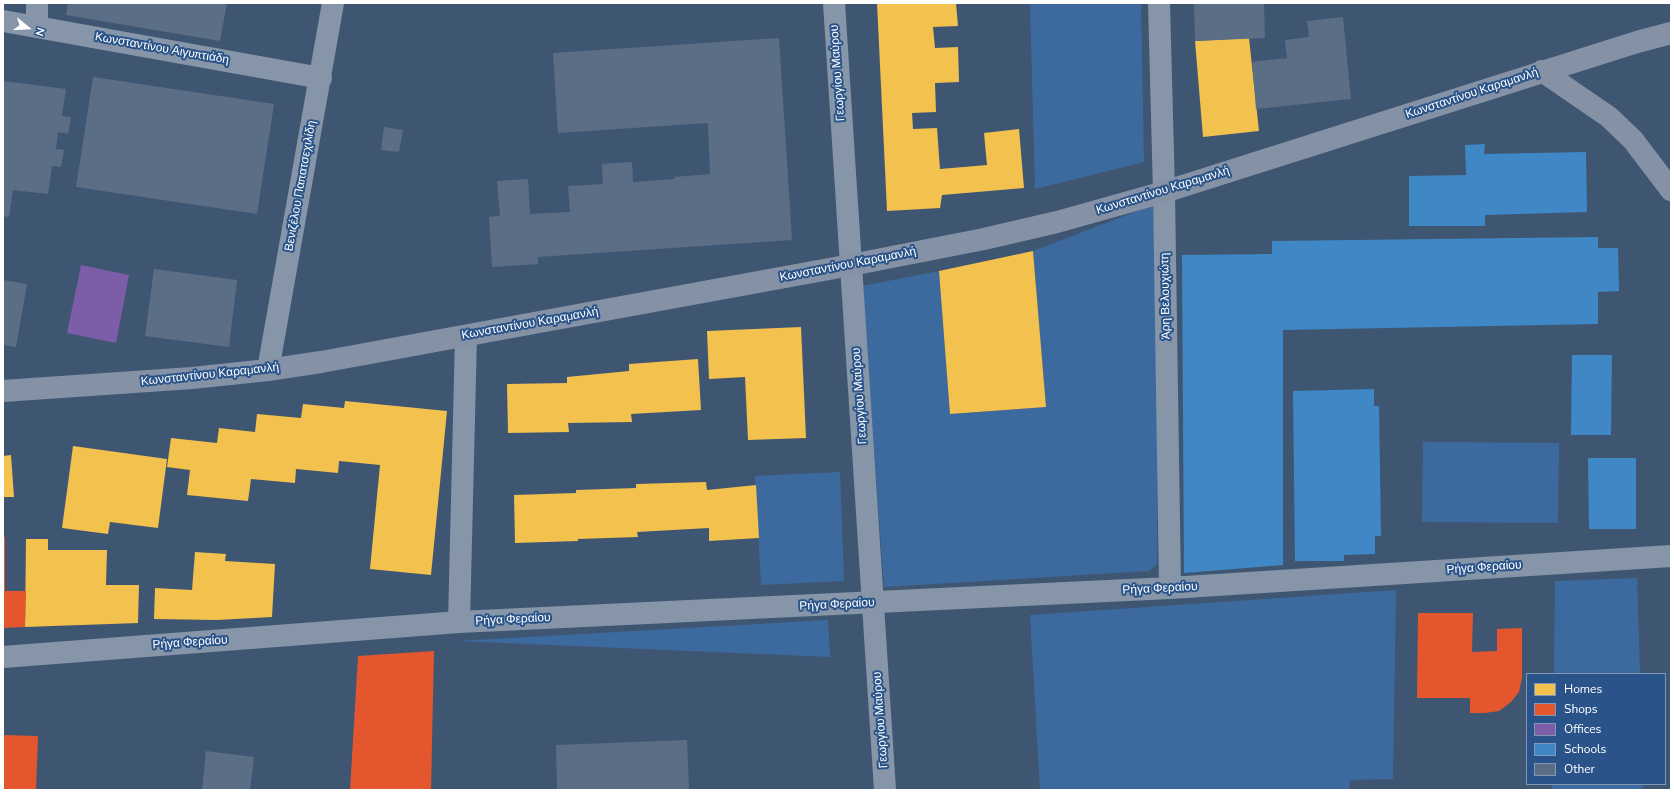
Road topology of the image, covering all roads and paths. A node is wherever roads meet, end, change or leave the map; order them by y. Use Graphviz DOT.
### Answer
graph roads {
  1 [pos="37,3"];
  2 [pos="333,3"];
  3 [pos="834,3"];
  4 [pos="1159,3"];
  5 [pos="3,21"];
  6 [pos="37,27"];
  7 [pos="1671,33"];
  8 [pos="1542,72"];
  9 [pos="321,78"];
  10 [pos="1671,190"];
  11 [pos="1164,192"];
  12 [pos="851,265"];
  13 [pos="466,336"];
  14 [pos="268,370"];
  15 [pos="3,391"];
  16 [pos="1671,556"];
  17 [pos="1170,588"];
  18 [pos="874,603"];
  19 [pos="459,622"];
  20 [pos="3,657"];
  21 [pos="885,790"];
  1 -- 6 [label="street"];
  2 -- 9 [label="street, Βενιζέλου Παπατσεχιλίδη"];
  3 -- 12 [label="street, Γεωργίου Μαύρου"];
  4 -- 11 [label="street, Άρη Βελουχιώτη"];
  5 -- 6 [label="street, Κωνσταντίνου Αιγυπτιάδη"];
  6 -- 9 [label="street, Κωνσταντίνου Αιγυπτιάδη"];
  7 -- 8 [label="main road, Κωνσταντίνου Καραμανλή"];
  8 -- 10 [label="main road"];
  8 -- 11 [label="main road, Κωνσταντίνου Καραμανλή"];
  9 -- 14 [label="street, Βενιζέλου Παπατσεχιλίδη"];
  11 -- 12 [label="main road, Κωνσταντίνου Καραμανλή"];
  11 -- 17 [label="street, Άρη Βελουχιώτη"];
  12 -- 13 [label="main road, Κωνσταντίνου Καραμανλή"];
  12 -- 18 [label="street, Γεωργίου Μαύρου"];
  13 -- 14 [label="main road, Κωνσταντίνου Καραμανλή"];
  13 -- 19 [label="street"];
  14 -- 15 [label="main road, Κωνσταντίνου Καραμανλή"];
  16 -- 17 [label="street, Ρήγα Φεραίου"];
  17 -- 18 [label="street, Ρήγα Φεραίου"];
  18 -- 19 [label="street, Ρήγα Φεραίου"];
  18 -- 21 [label="street, Γεωργίου Μαύρου"];
  19 -- 20 [label="street, Ρήγα Φεραίου"];
}
